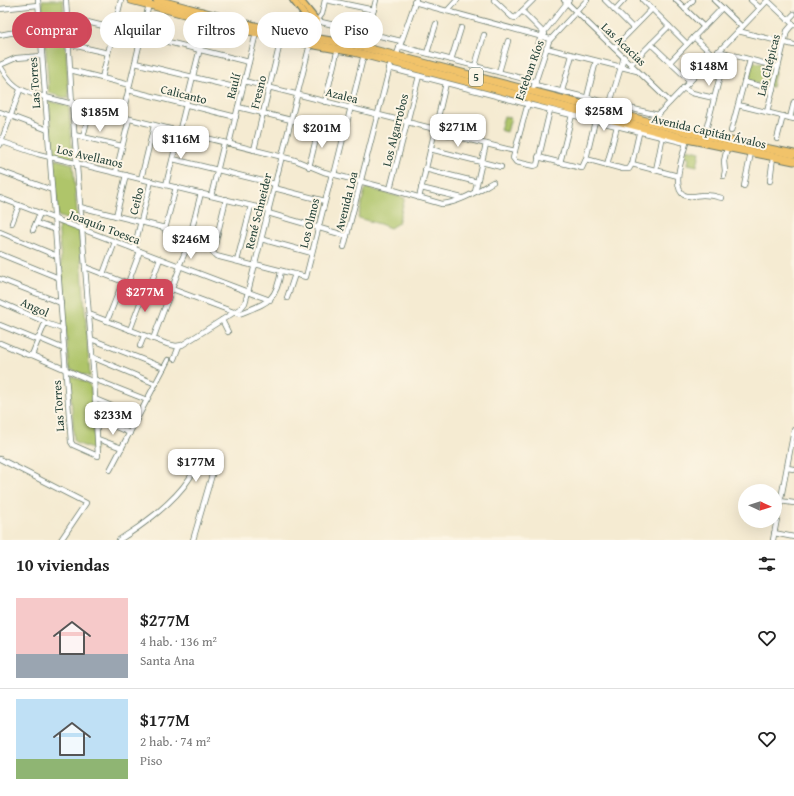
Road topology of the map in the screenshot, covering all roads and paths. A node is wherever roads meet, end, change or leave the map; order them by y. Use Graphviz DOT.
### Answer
graph roads {
  1 [pos="66,0"];
  2 [pos="121,0"];
  3 [pos="131,0"];
  4 [pos="158,0"];
  5 [pos="293,0"];
  6 [pos="300,0"];
  7 [pos="326,0"];
  8 [pos="376,0"];
  9 [pos="457,0"];
  10 [pos="533,0"];
  11 [pos="587,0"];
  12 [pos="605,0"];
  13 [pos="624,0"];
  14 [pos="642,0"];
  15 [pos="676,0"];
  16 [pos="693,0"];
  17 [pos="714,0"];
  18 [pos="751,0"];
  19 [pos="768,0"];
  20 [pos="415,1"];
  21 [pos="496,1"];
  22 [pos="567,1"];
  23 [pos="38,2"];
  24 [pos="150,2"];
  25 [pos="175,2"];
  26 [pos="722,8"];
  27 [pos="760,8"];
  28 [pos="0,9"];
  29 [pos="652,9"];
  30 [pos="685,9"];
  31 [pos="374,10"];
  32 [pos="615,10"];
  33 [pos="447,11"];
  34 [pos="522,11"];
  35 [pos="39,12"];
  36 [pos="67,12"];
  37 [pos="118,12"];
  38 [pos="148,12"];
  39 [pos="183,12"];
  40 [pos="302,12"];
  41 [pos="310,12"];
  42 [pos="576,12"];
  43 [pos="322,14"];
  44 [pos="794,14"];
  45 [pos="788,20"];
  46 [pos="436,24"];
  47 [pos="793,25"];
  48 [pos="669,26"];
  49 [pos="257,27"];
  50 [pos="704,27"];
  51 [pos="742,27"];
  52 [pos="461,28"];
  53 [pos="633,28"];
  54 [pos="249,31"];
  55 [pos="738,31"];
  56 [pos="12,32"];
  57 [pos="256,33"];
  58 [pos="542,34"];
  59 [pos="0,35"];
  60 [pos="484,35"];
  61 [pos="694,37"];
  62 [pos="383,39"];
  63 [pos="550,39"];
  64 [pos="508,41"];
  65 [pos="322,42"];
  66 [pos="784,43"];
  67 [pos="175,44"];
  68 [pos="400,44"];
  69 [pos="651,44"];
  70 [pos="687,44"];
  71 [pos="794,45"];
  72 [pos="41,48"];
  73 [pos="68,48"];
  74 [pos="86,48"];
  75 [pos="109,48"];
  76 [pos="139,48"];
  77 [pos="279,48"];
  78 [pos="309,48"];
  79 [pos="338,48"];
  80 [pos="365,48"];
  81 [pos="546,48"];
  82 [pos="614,48"];
  83 [pos="199,50"];
  84 [pos="364,51"];
  85 [pos="718,51"];
  86 [pos="108,53"];
  87 [pos="726,53"];
  88 [pos="427,54"];
  89 [pos="572,54"];
  90 [pos="42,56"];
  91 [pos="714,56"];
  92 [pos="624,57"];
  93 [pos="451,60"];
  94 [pos="750,60"];
  95 [pos="596,61"];
  96 [pos="135,62"];
  97 [pos="249,62"];
  98 [pos="392,62"];
  99 [pos="670,62"];
  100 [pos="631,64"];
  101 [pos="0,66"];
  102 [pos="475,66"];
  103 [pos="621,67"];
  104 [pos="778,67"];
  105 [pos="70,70"];
  106 [pos="638,71"];
  107 [pos="499,72"];
  108 [pos="419,76"];
  109 [pos="193,77"];
  110 [pos="102,78"];
  111 [pos="527,80"];
  112 [pos="244,81"];
  113 [pos="690,81"];
  114 [pos="744,82"];
  115 [pos="446,83"];
  116 [pos="130,85"];
  117 [pos="270,88"];
  118 [pos="683,88"];
  119 [pos="242,89"];
  120 [pos="773,89"];
  121 [pos="20,90"];
  122 [pos="128,90"];
  123 [pos="562,91"];
  124 [pos="532,92"];
  125 [pos="298,95"];
  126 [pos="45,97"];
  127 [pos="586,97"];
  128 [pos="714,98"];
  129 [pos="325,102"];
  130 [pos="670,102"];
  131 [pos="794,102"];
  132 [pos="610,103"];
  133 [pos="72,104"];
  134 [pos="186,104"];
  135 [pos="738,105"];
  136 [pos="238,107"];
  137 [pos="350,108"];
  138 [pos="90,109"];
  139 [pos="550,110"];
  140 [pos="0,112"];
  141 [pos="767,112"];
  142 [pos="264,113"];
  143 [pos="658,114"];
  144 [pos="378,115"];
  145 [pos="572,115"];
  146 [pos="11,116"];
  147 [pos="783,116"];
  148 [pos="122,117"];
  149 [pos="236,117"];
  150 [pos="792,118"];
  151 [pos="129,119"];
  152 [pos="291,120"];
  153 [pos="595,121"];
  154 [pos="407,122"];
  155 [pos="154,126"];
  156 [pos="617,126"];
  157 [pos="708,126"];
  158 [pos="319,127"];
  159 [pos="644,128"];
  160 [pos="48,130"];
  161 [pos="434,130"];
  162 [pos="731,131"];
  163 [pos="179,132"];
  164 [pos="344,133"];
  165 [pos="74,135"];
  166 [pos="663,135"];
  167 [pos="83,137"];
  168 [pos="777,139"];
  169 [pos="0,142"];
  170 [pos="226,143"];
  171 [pos="486,144"];
  172 [pos="122,146"];
  173 [pos="726,148"];
  174 [pos="430,149"];
  175 [pos="254,150"];
  176 [pos="515,151"];
  177 [pos="751,153"];
  178 [pos="794,154"];
  179 [pos="50,156"];
  180 [pos="282,157"];
  181 [pos="538,157"];
  182 [pos="773,157"];
  183 [pos="172,159"];
  184 [pos="586,159"];
  185 [pos="794,161"];
  186 [pos="77,162"];
  187 [pos="482,162"];
  188 [pos="560,162"];
  189 [pos="607,164"];
  190 [pos="632,164"];
  191 [pos="309,167"];
  192 [pos="501,167"];
  193 [pos="425,169"];
  194 [pos="217,170"];
  195 [pos="656,170"];
  196 [pos="0,171"];
  197 [pos="116,172"];
  198 [pos="126,175"];
  199 [pos="333,175"];
  200 [pos="678,176"];
  201 [pos="724,176"];
  202 [pos="142,178"];
  203 [pos="152,181"];
  204 [pos="770,181"];
  205 [pos="361,182"];
  206 [pos="476,182"];
  207 [pos="493,182"];
  208 [pos="166,185"];
  209 [pos="275,186"];
  210 [pos="744,186"];
  211 [pos="176,187"];
  212 [pos="421,188"];
  213 [pos="390,189"];
  214 [pos="52,190"];
  215 [pos="475,192"];
  216 [pos="201,193"];
  217 [pos="211,196"];
  218 [pos="0,198"];
  219 [pos="418,198"];
  220 [pos="462,198"];
  221 [pos="722,198"];
  222 [pos="226,200"];
  223 [pos="325,201"];
  224 [pos="19,205"];
  225 [pos="251,206"];
  226 [pos="80,207"];
  227 [pos="268,212"];
  228 [pos="40,213"];
  229 [pos="116,216"];
  230 [pos="55,218"];
  231 [pos="141,222"];
  232 [pos="12,223"];
  233 [pos="36,223"];
  234 [pos="165,228"];
  235 [pos="318,228"];
  236 [pos="82,229"];
  237 [pos="33,230"];
  238 [pos="56,230"];
  239 [pos="0,232"];
  240 [pos="347,236"];
  241 [pos="261,239"];
  242 [pos="189,241"];
  243 [pos="115,242"];
  244 [pos="214,247"];
  245 [pos="344,247"];
  246 [pos="134,249"];
  247 [pos="140,251"];
  248 [pos="312,253"];
  249 [pos="0,254"];
  250 [pos="58,256"];
  251 [pos="160,259"];
  252 [pos="237,261"];
  253 [pos="255,265"];
  254 [pos="180,266"];
  255 [pos="85,267"];
  256 [pos="282,271"];
  257 [pos="103,274"];
  258 [pos="295,274"];
  259 [pos="59,278"];
  260 [pos="0,279"];
  261 [pos="125,282"];
  262 [pos="172,289"];
  263 [pos="147,290"];
  264 [pos="248,292"];
  265 [pos="287,298"];
  266 [pos="168,299"];
  267 [pos="270,300"];
  268 [pos="0,302"];
  269 [pos="61,304"];
  270 [pos="233,313"];
  271 [pos="89,314"];
  272 [pos="222,320"];
  273 [pos="107,321"];
  274 [pos="45,323"];
  275 [pos="0,325"];
  276 [pos="63,329"];
  277 [pos="130,330"];
  278 [pos="228,332"];
  279 [pos="144,336"];
  280 [pos="38,339"];
  281 [pos="91,339"];
  282 [pos="153,339"];
  283 [pos="0,343"];
  284 [pos="140,346"];
  285 [pos="178,346"];
  286 [pos="64,349"];
  287 [pos="32,355"];
  288 [pos="92,357"];
  289 [pos="174,359"];
  290 [pos="168,360"];
  291 [pos="164,368"];
  292 [pos="66,370"];
  293 [pos="94,380"];
  294 [pos="156,384"];
  295 [pos="95,399"];
  296 [pos="147,400"];
  297 [pos="138,417"];
  298 [pos="97,419"];
  299 [pos="130,432"];
  300 [pos="794,433"];
  301 [pos="98,439"];
  302 [pos="122,448"];
  303 [pos="0,459"];
  304 [pos="787,468"];
  305 [pos="794,469"];
  306 [pos="110,470"];
  307 [pos="782,492"];
  308 [pos="782,501"];
  309 [pos="794,503"];
  310 [pos="775,528"];
  311 [pos="774,533"];
  312 [pos="794,537"];
  313 [pos="61,540"];
  314 [pos="120,540"];
  315 [pos="193,540"];
  316 [pos="773,540"];
  1 -- 36 [label="street, Las Torres"];
  2 -- 37 [label="street"];
  3 -- 24 [label="highway, Avenida Capitán Ávalos / 5"];
  4 -- 25 [label="highway, Avenida Capitán Ávalos / 5"];
  5 -- 40 [label="main road"];
  6 -- 41 [label="main road"];
  7 -- 31 [label="street"];
  7 -- 43 [label="street"];
  8 -- 31 [label="street, Los Olmos"];
  9 -- 33 [label="street"];
  10 -- 34 [label="street"];
  11 -- 42 [label="street, Esteban Ríos"];
  12 -- 32 [label="street"];
  13 -- 32 [label="street"];
  14 -- 29 [label="street"];
  15 -- 30 [label="street"];
  16 -- 30 [label="street"];
  17 -- 26 [label="street"];
  18 -- 27 [label="street"];
  19 -- 27 [label="street"];
  19 -- 45 [label="street"];
  20 -- 33 [label="street"];
  20 -- 68 [label="street, Avenida Loa"];
  21 -- 34 [label="street"];
  22 -- 42 [label="street, Las Acacias"];
  22 -- 58 [label="street, Esteban Ríos"];
  23 -- 28 [label="street"];
  23 -- 35 [label="street, Las Torres"];
  24 -- 38 [label="street"];
  24 -- 39 [label="highway, Avenida Capitán Ávalos / 5"];
  25 -- 49 [label="highway, Avenida Capitán Ávalos / 5"];
  26 -- 50 [label="street"];
  26 -- 51 [label="street"];
  27 -- 51 [label="street"];
  29 -- 48 [label="street"];
  29 -- 53 [label="street"];
  30 -- 50 [label="street"];
  32 -- 53 [label="street"];
  33 -- 58 [label="street"];
  34 -- 58 [label="street"];
  42 -- 63 [label="street, Esteban Ríos"];
  42 -- 82 [label="street, Las Acacias"];
  44 -- 45 [label="street, Las Chépicas"];
  45 -- 47 [label="street"];
  46 -- 88 [label="street"];
  47 -- 66 [label="street, Las Chépicas"];
  48 -- 69 [label="street"];
  48 -- 70 [label="street"];
  50 -- 61 [label="street"];
  51 -- 55 [label="street"];
  52 -- 93 [label="street"];
  53 -- 82 [label="street"];
  54 -- 57 [label="highway, Avenida Capitán Ávalos / 5"];
  55 -- 66 [label="street"];
  55 -- 85 [label="street"];
  56 -- 59 [label="street"];
  57 -- 97 [label="street, Raulí"];
  58 -- 63 [label="street"];
  58 -- 111 [label="street, Esteban Ríos"];
  60 -- 102 [label="street"];
  61 -- 70 [label="street"];
  61 -- 91 [label="street"];
  62 -- 68 [label="street, Avenida Capitán Ávalos"];
  63 -- 81 [label="street, Esteban Ríos"];
  64 -- 107 [label="street"];
  65 -- 84 [label="highway, Avenida Capitán Ávalos / 5"];
  66 -- 71 [label="street"];
  66 -- 104 [label="street, Las Chépicas"];
  67 -- 83 [label="street"];
  68 -- 88 [label="street, Avenida Capitán Ávalos"];
  68 -- 98 [label="street, Avenida Loa"];
  69 -- 99 [label="street"];
  69 -- 100 [label="street"];
  70 -- 99 [label="street"];
  72 -- 90 [label="street, Las Torres"];
  73 -- 105 [label="street, Las Torres"];
  74 -- 86 [label="street"];
  75 -- 86 [label="street"];
  76 -- 96 [label="street"];
  77 -- 117 [label="street, Fresno"];
  78 -- 125 [label="street, René Schneider"];
  79 -- 84 [label="highway, Avenida Capitán Ávalos / 5"];
  79 -- 129 [label="street"];
  80 -- 84 [label="street, Los Olmos"];
  81 -- 89 [label="street"];
  81 -- 124 [label="street, Esteban Ríos"];
  82 -- 92 [label="street, Las Acacias"];
  83 -- 97 [label="street"];
  83 -- 109 [label="street"];
  84 -- 98 [label="highway, Avenida Capitán Ávalos / 5"];
  84 -- 137 [label="street, Los Olmos"];
  85 -- 87 [label="street"];
  85 -- 91 [label="street"];
  86 -- 110 [label="street"];
  87 -- 94 [label="street"];
  87 -- 128 [label="street"];
  88 -- 93 [label="street, Avenida Capitán Ávalos"];
  89 -- 95 [label="street"];
  89 -- 123 [label="street"];
  90 -- 101 [label="street"];
  90 -- 126 [label="street, Las Torres"];
  91 -- 113 [label="street"];
  92 -- 100 [label="street, Las Acacias"];
  92 -- 103 [label="street"];
  93 -- 102 [label="street, Avenida Capitán Ávalos"];
  94 -- 104 [label="street"];
  94 -- 114 [label="street"];
  95 -- 103 [label="street"];
  95 -- 127 [label="street"];
  96 -- 109 [label="street"];
  96 -- 116 [label="street"];
  97 -- 112 [label="street, Raulí"];
  98 -- 108 [label="street, Avenida Capitán Ávalos"];
  98 -- 124 [label="highway, Avenida Capitán Ávalos / 5"];
  98 -- 144 [label="street, Avenida Loa"];
  99 -- 113 [label="street"];
  100 -- 106 [label="street, Las Acacias"];
  101 -- 121 [label="street"];
  102 -- 107 [label="street, Avenida Capitán Ávalos"];
  103 -- 106 [label="street"];
  103 -- 132 [label="street"];
  104 -- 120 [label="street, Las Chépicas"];
  105 -- 110 [label="street"];
  105 -- 133 [label="street, Las Torres"];
  106 -- 130 [label="street, Las Acacias"];
  107 -- 111 [label="street, Avenida Capitán Ávalos"];
  108 -- 115 [label="street, Avenida Capitán Ávalos"];
  108 -- 154 [label="street, Los Algarrobos"];
  109 -- 119 [label="street"];
  109 -- 134 [label="street"];
  110 -- 116 [label="street"];
  111 -- 124 [label="street, Avenida Capitán Ávalos"];
  112 -- 117 [label="street, Azalea"];
  112 -- 119 [label="street, Raulí"];
  113 -- 118 [label="street"];
  114 -- 120 [label="street"];
  114 -- 135 [label="street"];
  115 -- 124 [label="street, Avenida Capitán Ávalos"];
  115 -- 161 [label="street"];
  116 -- 122 [label="street"];
  117 -- 125 [label="street, Azalea"];
  117 -- 142 [label="street, Fresno"];
  118 -- 128 [label="street"];
  118 -- 130 [label="street"];
  119 -- 136 [label="street, Raulí"];
  120 -- 141 [label="street, Las Chépicas"];
  121 -- 126 [label="street"];
  121 -- 146 [label="street"];
  122 -- 134 [label="street, Calicanto"];
  122 -- 148 [label="street"];
  123 -- 124 [label="street, Avenida Capitán Ávalos"];
  123 -- 127 [label="street, Avenida Capitán Ávalos"];
  124 -- 139 [label="street, Avenida Capitán Ávalos"];
  124 -- 159 [label="highway, Avenida Capitán Ávalos / 5"];
  124 -- 176 [label="street, Esteban Ríos"];
  125 -- 129 [label="street, Azalea"];
  125 -- 152 [label="street, René Schneider"];
  126 -- 133 [label="street"];
  126 -- 160 [label="street, Las Torres"];
  127 -- 132 [label="street, Avenida Capitán Ávalos"];
  128 -- 157 [label="street"];
  129 -- 137 [label="street, Azalea"];
  130 -- 143 [label="street"];
  131 -- 150 [label="street"];
  132 -- 143 [label="street, Avenida Capitán Ávalos"];
  133 -- 138 [label="street"];
  133 -- 165 [label="street, Las Torres"];
  134 -- 149 [label="street, Calicanto"];
  134 -- 163 [label="street"];
  135 -- 141 [label="street"];
  135 -- 162 [label="street"];
  136 -- 142 [label="street"];
  136 -- 149 [label="street, Raulí"];
  137 -- 144 [label="street, Azalea"];
  137 -- 164 [label="street, Los Olmos"];
  138 -- 148 [label="street"];
  138 -- 167 [label="street"];
  139 -- 145 [label="street, Avenida Capitán Ávalos"];
  139 -- 181 [label="street"];
  140 -- 146 [label="street"];
  141 -- 147 [label="street"];
  142 -- 152 [label="street"];
  142 -- 175 [label="street, Fresno"];
  143 -- 159 [label="street"];
  144 -- 154 [label="street, Azalea"];
  144 -- 205 [label="street, Avenida Loa"];
  145 -- 153 [label="street, Avenida Capitán Ávalos"];
  145 -- 188 [label="street"];
  146 -- 160 [label="street"];
  146 -- 169 [label="street"];
  147 -- 150 [label="street"];
  147 -- 168 [label="street"];
  148 -- 151 [label="street"];
  149 -- 170 [label="street, Raulí"];
  151 -- 155 [label="street"];
  151 -- 172 [label="street"];
  152 -- 158 [label="street"];
  152 -- 180 [label="street, René Schneider"];
  153 -- 156 [label="street, Avenida Capitán Ávalos"];
  153 -- 184 [label="street"];
  154 -- 161 [label="street, Azalea"];
  154 -- 213 [label="street, Los Algarrobos"];
  155 -- 163 [label="street"];
  155 -- 202 [label="street, Ceibo"];
  156 -- 159 [label="street, Avenida Capitán Ávalos"];
  156 -- 189 [label="street"];
  158 -- 164 [label="street"];
  158 -- 191 [label="street"];
  159 -- 166 [label="highway, Avenida Capitán Ávalos / 5"];
  159 -- 178 [label="highway, Avenida Capitán Ávalos / 5"];
  159 -- 190 [label="street"];
  160 -- 179 [label="street, Las Torres"];
  161 -- 171 [label="street, Azalea"];
  161 -- 174 [label="street"];
  163 -- 170 [label="street"];
  163 -- 183 [label="street"];
  164 -- 199 [label="street, Los Olmos"];
  165 -- 167 [label="street"];
  165 -- 186 [label="street, Las Torres"];
  166 -- 173 [label="highway, Avenida Capitán Ávalos / 5"];
  166 -- 195 [label="street"];
  166 -- 200 [label="street, Avenida Capitán Ávalos"];
  167 -- 172 [label="street"];
  169 -- 179 [label="street, Los Avellanos"];
  170 -- 175 [label="street"];
  170 -- 194 [label="street, Raulí"];
  171 -- 176 [label="street, Azalea"];
  171 -- 187 [label="street"];
  172 -- 197 [label="street"];
  173 -- 177 [label="highway, Avenida Capitán Ávalos / 5"];
  173 -- 201 [label="street"];
  174 -- 187 [label="street"];
  174 -- 193 [label="street"];
  175 -- 180 [label="street"];
  176 -- 181 [label="street, Esteban Ríos"];
  177 -- 182 [label="highway, Avenida Capitán Ávalos / 5"];
  177 -- 210 [label="street"];
  179 -- 186 [label="street, Los Avellanos"];
  179 -- 214 [label="street, Las Torres"];
  180 -- 191 [label="street"];
  180 -- 209 [label="street, René Schneider"];
  181 -- 188 [label="street"];
  182 -- 185 [label="highway, Avenida Capitán Ávalos / 5"];
  182 -- 204 [label="street"];
  183 -- 194 [label="street"];
  183 -- 208 [label="street"];
  184 -- 188 [label="street"];
  184 -- 189 [label="street"];
  186 -- 197 [label="street, Los Avellanos"];
  186 -- 226 [label="street, Las Torres"];
  187 -- 192 [label="street"];
  187 -- 206 [label="street"];
  189 -- 190 [label="street"];
  190 -- 195 [label="street"];
  191 -- 199 [label="street"];
  193 -- 206 [label="street"];
  193 -- 212 [label="street"];
  194 -- 209 [label="street"];
  194 -- 217 [label="street, Raulí"];
  195 -- 200 [label="street"];
  196 -- 214 [label="street"];
  197 -- 198 [label="street, Los Avellanos"];
  198 -- 202 [label="street, Los Avellanos"];
  198 -- 229 [label="street"];
  199 -- 205 [label="street"];
  199 -- 223 [label="street, Los Olmos"];
  200 -- 221 [label="street"];
  202 -- 203 [label="street, Los Avellanos"];
  203 -- 208 [label="street, Los Avellanos"];
  203 -- 231 [label="street, Ceibo"];
  205 -- 213 [label="street"];
  205 -- 240 [label="street, Avenida Loa"];
  206 -- 215 [label="street"];
  207 -- 215 [label="street"];
  208 -- 211 [label="street, Los Avellanos"];
  209 -- 223 [label="street"];
  209 -- 227 [label="street, René Schneider"];
  211 -- 216 [label="street, Los Avellanos"];
  211 -- 234 [label="street"];
  212 -- 219 [label="street"];
  212 -- 220 [label="street"];
  213 -- 219 [label="street"];
  214 -- 230 [label="street, Las Torres"];
  215 -- 220 [label="street"];
  216 -- 217 [label="street, Los Avellanos"];
  216 -- 242 [label="street"];
  217 -- 222 [label="street, Los Avellanos"];
  218 -- 224 [label="street, Joaquín Toesca"];
  219 -- 220 [label="street"];
  222 -- 225 [label="street, Los Avellanos"];
  222 -- 244 [label="street"];
  223 -- 235 [label="street, Los Olmos"];
  224 -- 228 [label="street, Joaquín Toesca"];
  224 -- 232 [label="street"];
  225 -- 227 [label="street, Los Avellanos"];
  225 -- 252 [label="street"];
  226 -- 229 [label="street"];
  226 -- 236 [label="street, Las Torres"];
  227 -- 235 [label="street, Los Avellanos"];
  227 -- 241 [label="street, René Schneider"];
  228 -- 230 [label="street, Joaquín Toesca"];
  228 -- 233 [label="street"];
  229 -- 231 [label="street"];
  230 -- 236 [label="street, Joaquín Toesca"];
  230 -- 238 [label="street, Las Torres"];
  231 -- 234 [label="street"];
  231 -- 246 [label="street, Ceibo"];
  233 -- 237 [label="street"];
  233 -- 238 [label="street"];
  234 -- 242 [label="street"];
  235 -- 240 [label="street, Los Avellanos"];
  235 -- 248 [label="street, Los Olmos"];
  236 -- 243 [label="street, Joaquín Toesca"];
  236 -- 255 [label="street, Las Torres"];
  238 -- 250 [label="street, Las Torres"];
  239 -- 250 [label="street"];
  240 -- 245 [label="street, Avenida Loa"];
  241 -- 248 [label="street"];
  241 -- 253 [label="street, René Schneider"];
  242 -- 244 [label="street"];
  242 -- 254 [label="street"];
  243 -- 246 [label="street, Joaquín Toesca"];
  243 -- 257 [label="street"];
  244 -- 252 [label="street"];
  246 -- 247 [label="street, Joaquín Toesca"];
  247 -- 251 [label="street, Joaquín Toesca"];
  247 -- 261 [label="street"];
  248 -- 258 [label="street, Los Olmos"];
  249 -- 259 [label="street"];
  250 -- 259 [label="street, Las Torres"];
  251 -- 254 [label="street, Joaquín Toesca"];
  251 -- 263 [label="street"];
  252 -- 253 [label="street"];
  253 -- 256 [label="street"];
  253 -- 264 [label="street, René Schneider"];
  254 -- 262 [label="street"];
  254 -- 264 [label="street, Joaquín Toesca"];
  255 -- 257 [label="street"];
  255 -- 271 [label="street, Las Torres"];
  256 -- 258 [label="street"];
  256 -- 267 [label="street"];
  257 -- 261 [label="street"];
  258 -- 265 [label="street"];
  259 -- 269 [label="street, Las Torres"];
  260 -- 269 [label="street"];
  261 -- 263 [label="street"];
  261 -- 273 [label="street"];
  262 -- 266 [label="street"];
  262 -- 270 [label="street"];
  263 -- 266 [label="street"];
  263 -- 277 [label="street"];
  264 -- 267 [label="street, Joaquín Toesca"];
  264 -- 270 [label="street, René Schneider"];
  266 -- 282 [label="street"];
  267 -- 270 [label="street"];
  268 -- 274 [label="street, Angol"];
  269 -- 276 [label="street, Las Torres"];
  270 -- 272 [label="street, René Schneider"];
  271 -- 273 [label="street"];
  271 -- 281 [label="street, Las Torres"];
  272 -- 278 [label="street"];
  272 -- 285 [label="street, René Schneider"];
  273 -- 277 [label="street"];
  274 -- 276 [label="street, Angol"];
  274 -- 280 [label="street"];
  275 -- 280 [label="street"];
  276 -- 286 [label="street, Las Torres"];
  277 -- 279 [label="street"];
  279 -- 282 [label="street"];
  279 -- 284 [label="street"];
  280 -- 286 [label="street"];
  280 -- 287 [label="street"];
  281 -- 288 [label="street, Las Torres"];
  281 -- 291 [label="street"];
  282 -- 285 [label="street"];
  283 -- 287 [label="street"];
  285 -- 289 [label="street"];
  286 -- 292 [label="street, Las Torres"];
  287 -- 292 [label="street"];
  288 -- 293 [label="street, Las Torres"];
  288 -- 294 [label="street"];
  290 -- 291 [label="street"];
  291 -- 294 [label="street"];
  292 -- 293 [label="street"];
  292 -- 301 [label="street, Las Torres"];
  293 -- 295 [label="street, Las Torres"];
  293 -- 296 [label="street"];
  294 -- 296 [label="street"];
  295 -- 297 [label="street"];
  295 -- 298 [label="street, Las Torres"];
  296 -- 297 [label="street"];
  297 -- 299 [label="street"];
  298 -- 299 [label="street"];
  298 -- 301 [label="street, Las Torres"];
  299 -- 302 [label="street"];
  300 -- 304 [label="street"];
  301 -- 302 [label="street"];
  302 -- 306 [label="street"];
  303 -- 313 [label="street"];
  304 -- 305 [label="street"];
  304 -- 307 [label="street"];
  308 -- 309 [label="street"];
  310 -- 311 [label="street"];
  311 -- 312 [label="street"];
  311 -- 316 [label="street"];
  314 -- 315 [label="street"];
}
